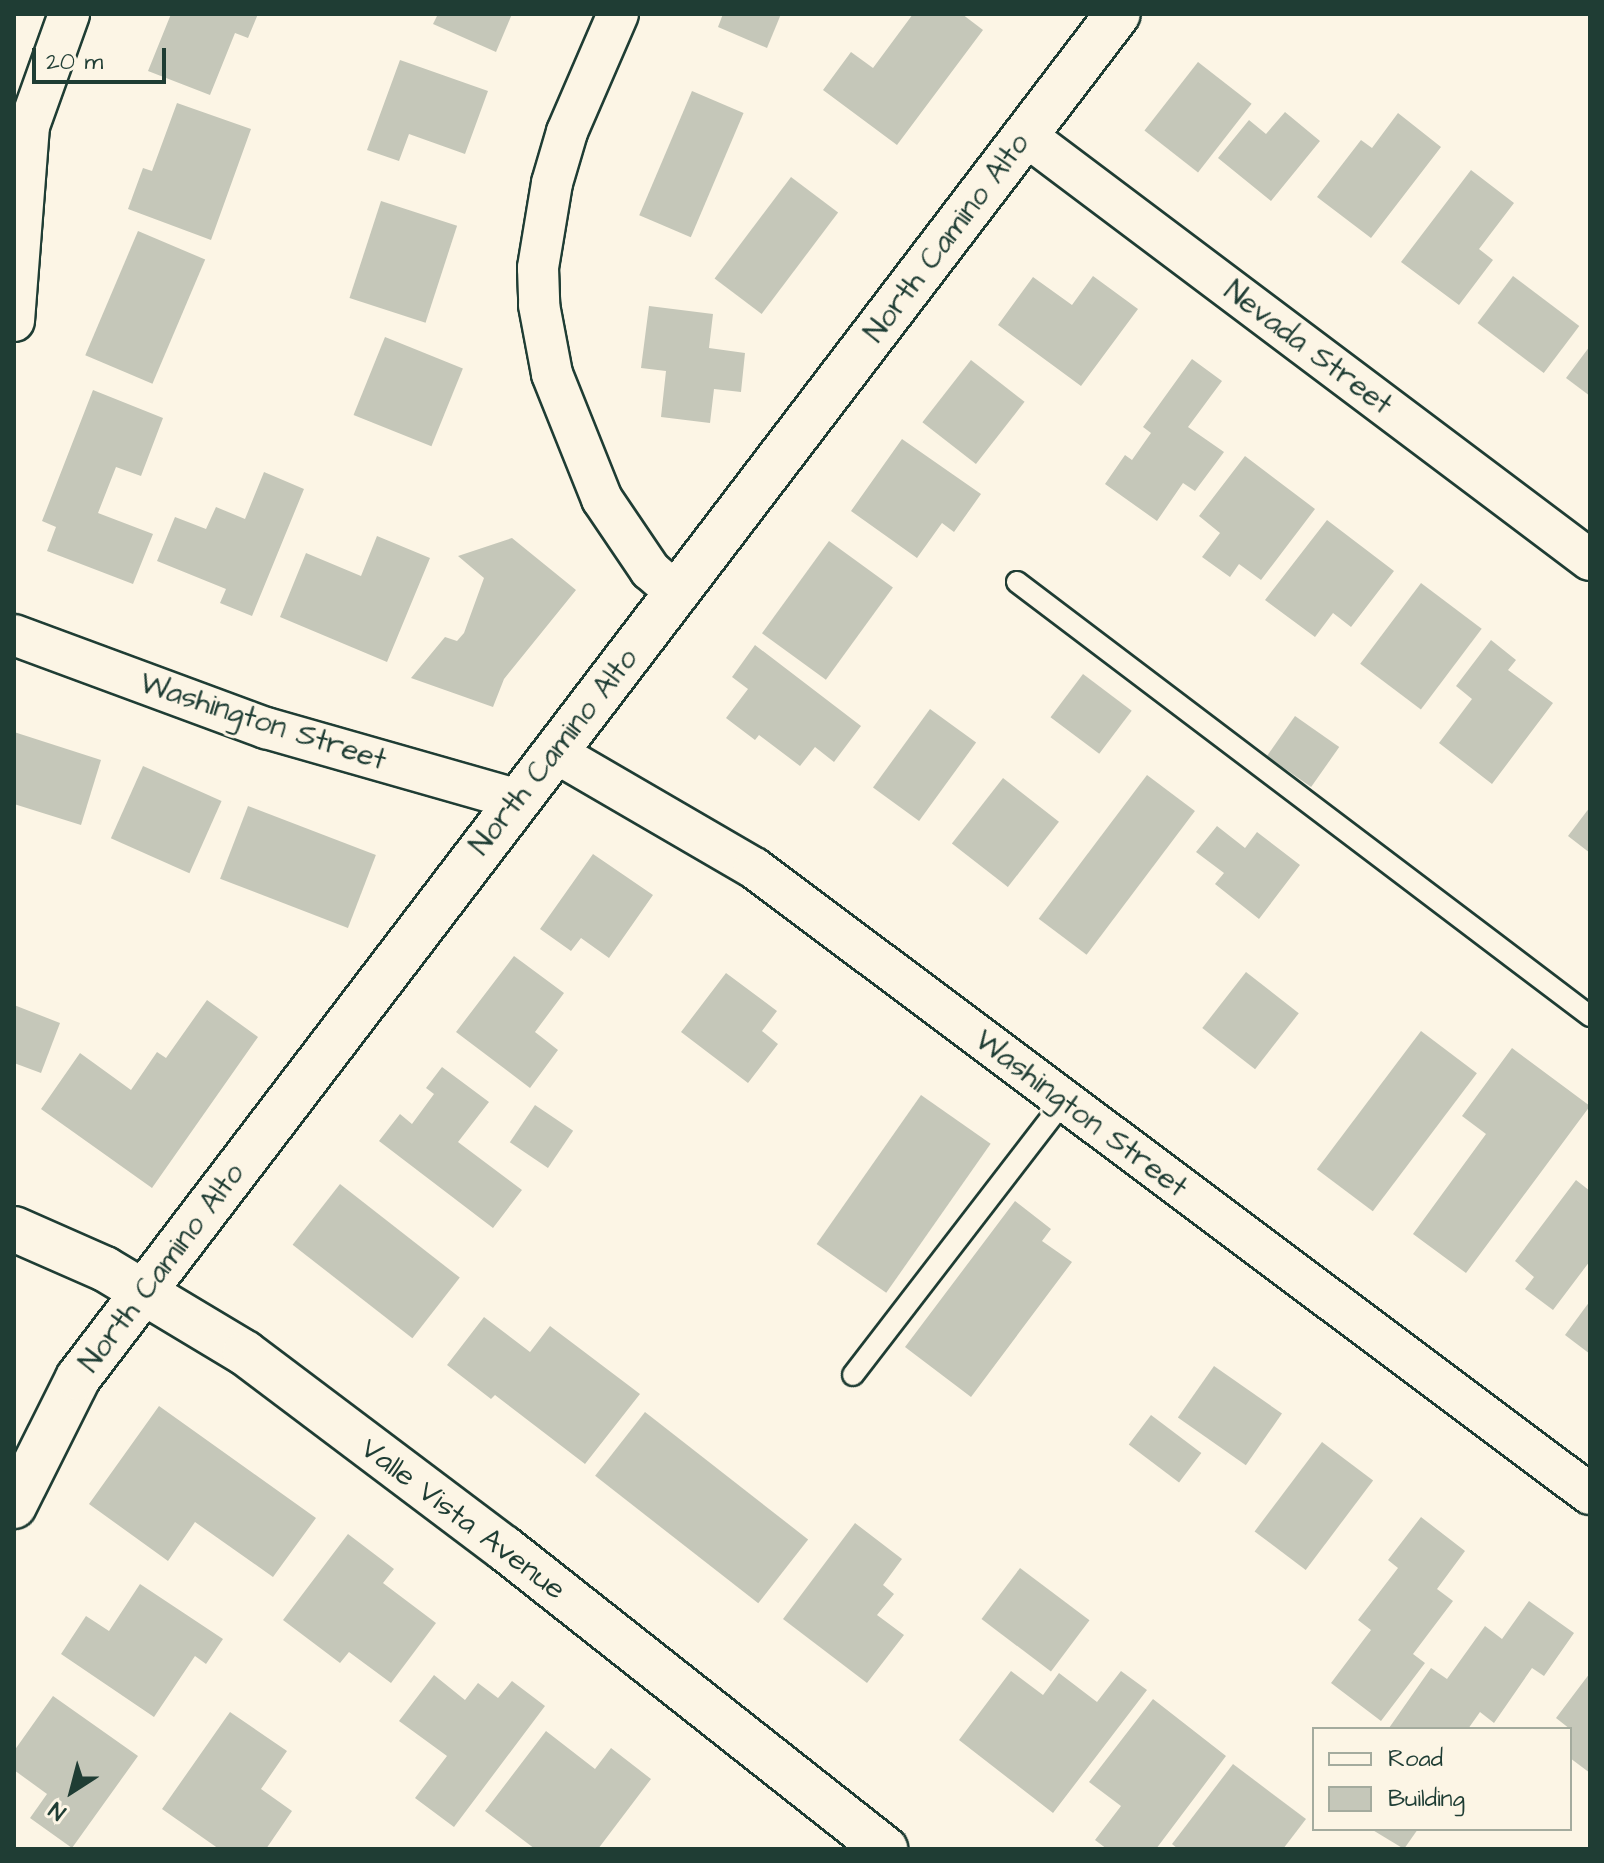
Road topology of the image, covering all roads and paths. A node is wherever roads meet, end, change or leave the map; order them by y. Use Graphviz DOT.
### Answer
graph roads {
  1 [pos="69,14"];
  2 [pos="618,14"];
  3 [pos="1118,14"];
  4 [pos="1025,135"];
  5 [pos="14,321"];
  6 [pos="1590,560"];
  7 [pos="1017,582"];
  8 [pos="678,594"];
  9 [pos="14,635"];
  10 [pos="558,754"];
  11 [pos="516,799"];
  12 [pos="1590,1016"];
  13 [pos="1064,1101"];
  14 [pos="14,1229"];
  15 [pos="143,1291"];
  16 [pos="853,1375"];
  17 [pos="1590,1494"];
  18 [pos="14,1506"];
  19 [pos="885,1849"];
  1 -- 5 [label="street"];
  2 -- 8 [label="street"];
  3 -- 4 [label="street, North Camino Alto"];
  4 -- 6 [label="street, Nevada Street"];
  4 -- 8 [label="street, North Camino Alto"];
  7 -- 12 [label="lane"];
  8 -- 10 [label="street, North Camino Alto"];
  9 -- 11 [label="street, Washington Street"];
  10 -- 11 [label="street, North Camino Alto"];
  10 -- 13 [label="street, Washington Street"];
  11 -- 15 [label="street, North Camino Alto"];
  13 -- 16 [label="lane"];
  13 -- 17 [label="street, Washington Street"];
  14 -- 15 [label="street, Valle Vista Avenue"];
  15 -- 18 [label="street, North Camino Alto"];
  15 -- 19 [label="street, Valle Vista Avenue"];
}
